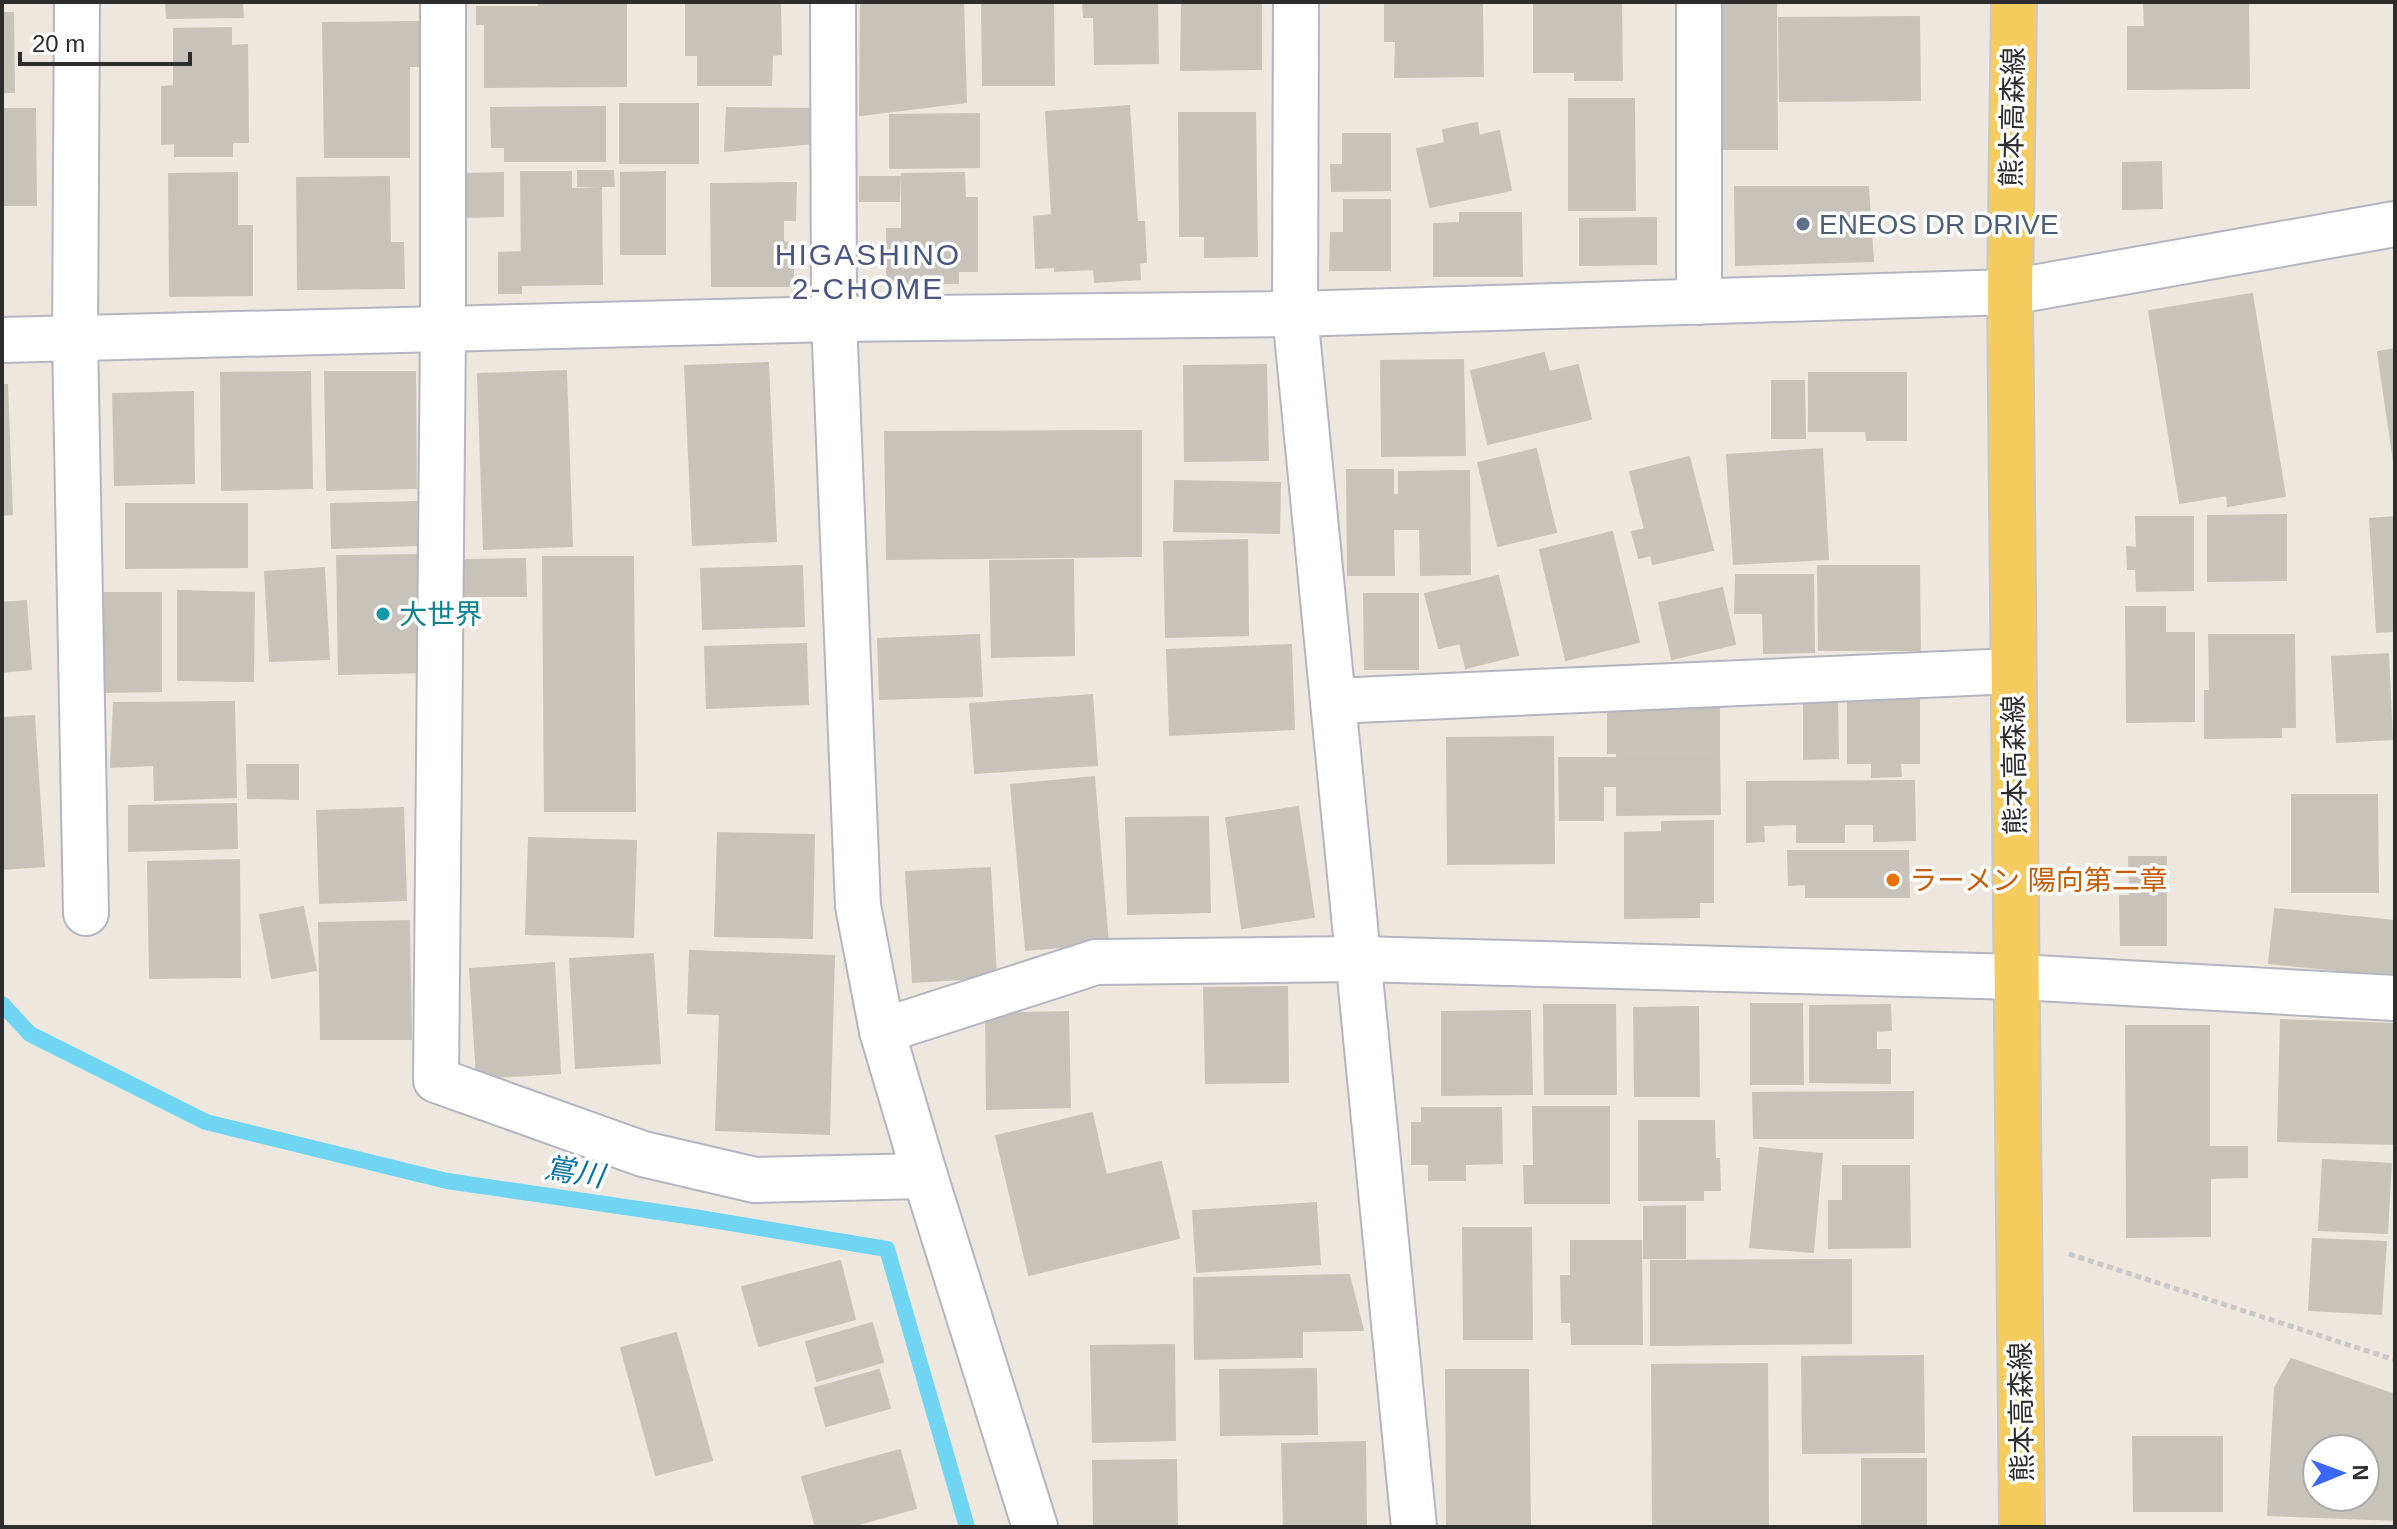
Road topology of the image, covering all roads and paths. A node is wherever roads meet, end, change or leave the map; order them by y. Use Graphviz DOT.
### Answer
graph roads {
  1 [pos="77,2"];
  2 [pos="443,2"];
  3 [pos="833,2"];
  4 [pos="1296,2"];
  5 [pos="1699,2"];
  6 [pos="2014,2"];
  7 [pos="2395,224"];
  8 [pos="2010,292"];
  9 [pos="1699,302"];
  10 [pos="1295,314"];
  11 [pos="834,319"];
  12 [pos="443,331"];
  13 [pos="75,339"];
  14 [pos="2,340"];
  15 [pos="2013,671"];
  16 [pos="1333,701"];
  17 [pos="86,913"];
  18 [pos="1358,959"];
  19 [pos="2017,977"];
  20 [pos="2395,998"];
  21 [pos="882,1031"];
  22 [pos="925,1176"];
  23 [pos="2019,1237"];
  24 [pos="2395,1360"];
  25 [pos="1035,1527"];
  26 [pos="1414,1527"];
  27 [pos="2022,1527"];
  1 -- 13 [label="street"];
  2 -- 12 [label="street"];
  3 -- 11 [label="street"];
  4 -- 10 [label="street"];
  5 -- 9 [label="street"];
  6 -- 8 [label="main road, 熊本高森線"];
  7 -- 8 [label="street"];
  8 -- 9 [label="street"];
  8 -- 15 [label="main road, 熊本高森線"];
  9 -- 10 [label="street"];
  10 -- 11 [label="street"];
  10 -- 16 [label="street"];
  11 -- 12 [label="street"];
  11 -- 21 [label="street"];
  12 -- 13 [label="street"];
  12 -- 22 [label="street"];
  13 -- 14 [label="street"];
  13 -- 17 [label="street"];
  15 -- 16 [label="street"];
  15 -- 19 [label="main road, 熊本高森線"];
  16 -- 18 [label="street"];
  18 -- 19 [label="street"];
  18 -- 21 [label="street"];
  18 -- 26 [label="street"];
  19 -- 20 [label="street"];
  19 -- 23 [label="main road, 熊本高森線"];
  21 -- 22 [label="street"];
  22 -- 25 [label="street"];
  23 -- 24 [label="path"];
  23 -- 27 [label="main road, 熊本高森線"];
}
